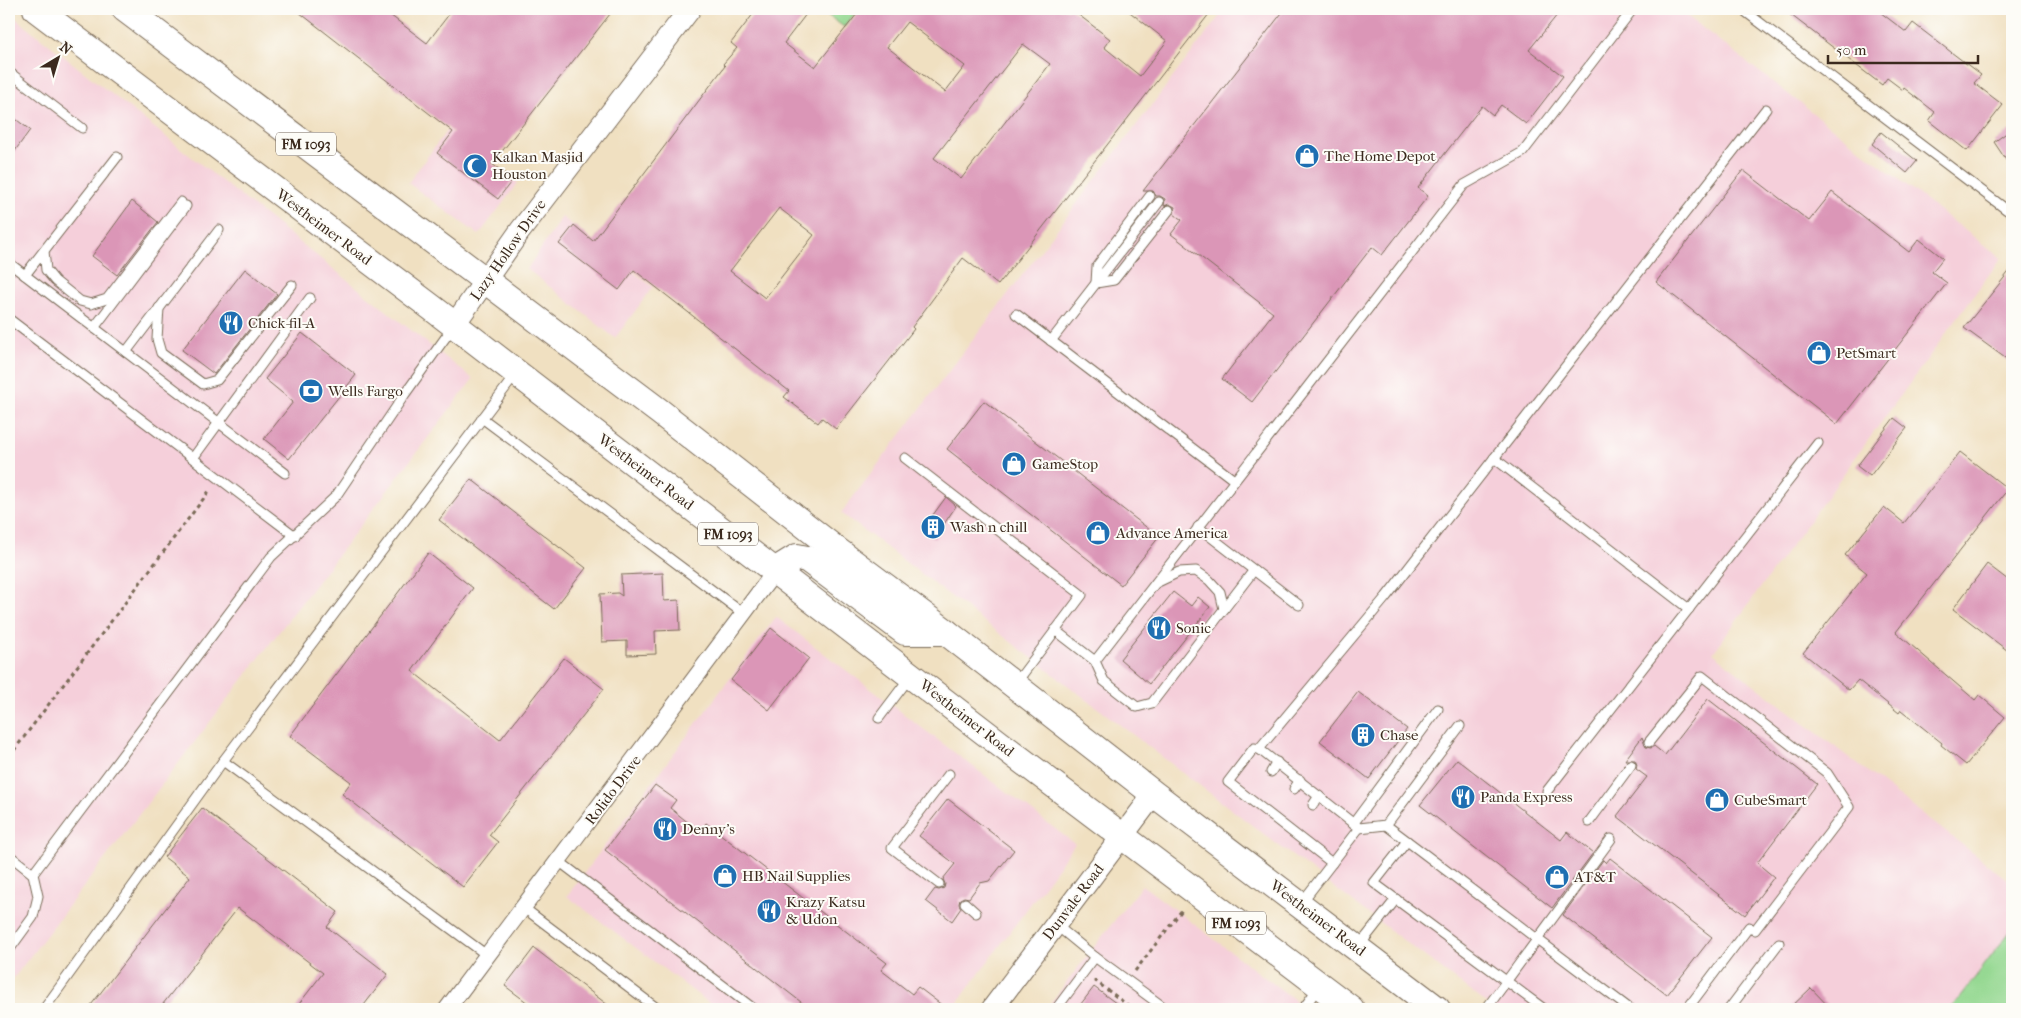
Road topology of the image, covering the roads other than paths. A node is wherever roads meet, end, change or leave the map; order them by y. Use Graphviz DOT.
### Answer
graph roads {
  1 [pos="36,9"];
  2 [pos="124,9"];
  3 [pos="690,9"];
  4 [pos="1633,9"];
  5 [pos="1742,9"];
  6 [pos="9,72"];
  7 [pos="1766,108"];
  8 [pos="82,128"];
  9 [pos="117,156"];
  10 [pos="1150,196"];
  11 [pos="1159,202"];
  12 [pos="1169,210"];
  13 [pos="2012,210"];
  14 [pos="219,230"];
  15 [pos="44,251"];
  16 [pos="9,263"];
  17 [pos="25,275"];
  18 [pos="487,280"];
  19 [pos="1096,283"];
  20 [pos="292,285"];
  21 [pos="310,298"];
  22 [pos="159,308"];
  23 [pos="1016,314"];
  24 [pos="9,320"];
  25 [pos="454,325"];
  26 [pos="94,328"];
  27 [pos="1051,341"];
  28 [pos="126,352"];
  29 [pos="516,374"];
  30 [pos="482,418"];
  31 [pos="218,422"];
  32 [pos="1818,443"];
  33 [pos="193,458"];
  34 [pos="905,458"];
  35 [pos="1494,458"];
  36 [pos="285,473"];
  37 [pos="1234,480"];
  38 [pos="1198,527"];
  39 [pos="295,536"];
  40 [pos="776,570"];
  41 [pos="1254,570"];
  42 [pos="1155,583"];
  43 [pos="1299,604"];
  44 [pos="1224,609"];
  45 [pos="1689,609"];
  46 [pos="744,614"];
  47 [pos="1055,630"];
  48 [pos="946,632"];
  49 [pos="1095,661"];
  50 [pos="912,675"];
  51 [pos="1014,685"];
  52 [pos="1438,709"];
  53 [pos="879,718"];
  54 [pos="1460,726"];
  55 [pos="1649,742"];
  56 [pos="1259,749"];
  57 [pos="223,760"];
  58 [pos="1277,762"];
  59 [pos="1632,765"];
  60 [pos="1271,772"];
  61 [pos="950,774"];
  62 [pos="1300,780"];
  63 [pos="1294,789"];
  64 [pos="1547,791"];
  65 [pos="1256,792"];
  66 [pos="1154,794"];
  67 [pos="1319,796"];
  68 [pos="1250,800"];
  69 [pos="1313,804"];
  70 [pos="1279,809"];
  71 [pos="1273,818"];
  72 [pos="1589,822"];
  73 [pos="1299,824"];
  74 [pos="1386,824"];
  75 [pos="1356,826"];
  76 [pos="1293,832"];
  77 [pos="1122,837"];
  78 [pos="1319,838"];
  79 [pos="1611,839"];
  80 [pos="1407,840"];
  81 [pos="1313,848"];
  82 [pos="9,855"];
  83 [pos="560,862"];
  84 [pos="1332,862"];
  85 [pos="33,874"];
  86 [pos="939,884"];
  87 [pos="1396,899"];
  88 [pos="965,903"];
  89 [pos="1300,904"];
  90 [pos="524,908"];
  91 [pos="976,913"];
  92 [pos="1056,925"];
  93 [pos="1537,939"];
  94 [pos="1779,943"];
  95 [pos="1357,948"];
  96 [pos="9,950"];
  97 [pos="488,956"];
  98 [pos="1095,957"];
  99 [pos="1506,981"];
  100 [pos="1320,986"];
  101 [pos="44,1009"];
  102 [pos="448,1009"];
  103 [pos="658,1009"];
  104 [pos="754,1009"];
  105 [pos="992,1009"];
  106 [pos="1056,1009"];
  107 [pos="1166,1009"];
  108 [pos="1303,1009"];
  109 [pos="1351,1009"];
  110 [pos="1437,1009"];
  111 [pos="1486,1009"];
  112 [pos="1544,1009"];
  113 [pos="1630,1009"];
  114 [pos="1687,1009"];
  115 [pos="1728,1009"];
  1 -- 25 [label="main road, Westheimer Road / FM 1093"];
  2 -- 18 [label="main road, Westheimer Road / FM 1093"];
  3 -- 18 [label="street, Lazy Hollow Drive"];
  4 -- 37 [label="lane"];
  5 -- 13 [label="lane"];
  6 -- 8 [label="lane"];
  7 -- 35 [label="lane"];
  9 -- 15 [label="lane"];
  10 -- 19 [label="lane"];
  11 -- 19 [label="lane"];
  12 -- 19 [label="lane"];
  14 -- 22 [label="lane"];
  15 -- 17 [label="lane"];
  15 -- 26 [label="lane"];
  16 -- 17 [label="lane"];
  17 -- 26 [label="lane"];
  18 -- 25 [label="street, Lazy Hollow Drive"];
  18 -- 48 [label="main road, Westheimer Road / FM 1093"];
  19 -- 27 [label="lane"];
  20 -- 22 [label="lane"];
  21 -- 31 [label="lane"];
  22 -- 28 [label="lane"];
  23 -- 27 [label="lane"];
  24 -- 33 [label="lane"];
  25 -- 29 [label="main road, Westheimer Road / FM 1093"];
  25 -- 39 [label="lane"];
  26 -- 28 [label="lane"];
  27 -- 37 [label="lane"];
  28 -- 31 [label="lane"];
  29 -- 30 [label="lane"];
  29 -- 40 [label="main road, Westheimer Road / FM 1093"];
  30 -- 46 [label="lane"];
  30 -- 57 [label="lane"];
  31 -- 33 [label="lane"];
  31 -- 36 [label="lane"];
  32 -- 45 [label="lane"];
  33 -- 39 [label="lane"];
  34 -- 47 [label="lane"];
  35 -- 45 [label="lane"];
  35 -- 56 [label="lane"];
  37 -- 38 [label="lane"];
  38 -- 41 [label="lane"];
  38 -- 42 [label="lane"];
  39 -- 85 [label="lane"];
  40 -- 46 [label="street, Rolido Drive"];
  40 -- 48 [label="main road"];
  40 -- 50 [label="main road, Westheimer Road / FM 1093"];
  41 -- 43 [label="lane"];
  41 -- 44 [label="lane"];
  42 -- 44 [label="lane"];
  42 -- 49 [label="lane"];
  44 -- 49 [label="lane"];
  45 -- 64 [label="lane"];
  46 -- 83 [label="street, Rolido Drive"];
  47 -- 49 [label="lane"];
  47 -- 51 [label="lane"];
  48 -- 51 [label="main road, Westheimer Road / FM 1093"];
  50 -- 53 [label="lane"];
  50 -- 77 [label="main road, Westheimer Road / FM 1093"];
  51 -- 66 [label="main road, Westheimer Road / FM 1093"];
  52 -- 75 [label="lane"];
  54 -- 74 [label="lane"];
  55 -- 114 [label="lane"];
  56 -- 58 [label="lane"];
  56 -- 68 [label="lane"];
  57 -- 97 [label="lane"];
  57 -- 101 [label="lane"];
  58 -- 60 [label="lane"];
  58 -- 62 [label="lane"];
  59 -- 72 [label="lane"];
  61 -- 86 [label="lane"];
  62 -- 63 [label="lane"];
  62 -- 67 [label="lane"];
  65 -- 68 [label="lane"];
  66 -- 77 [label="street, Dunvale Road"];
  66 -- 89 [label="main road, Westheimer Road / FM 1093"];
  67 -- 69 [label="lane"];
  67 -- 75 [label="lane"];
  68 -- 71 [label="lane"];
  70 -- 71 [label="lane"];
  71 -- 76 [label="lane"];
  73 -- 76 [label="lane"];
  74 -- 75 [label="lane"];
  74 -- 80 [label="lane"];
  75 -- 84 [label="lane"];
  76 -- 81 [label="lane"];
  77 -- 92 [label="street, Dunvale Road"];
  77 -- 100 [label="main road, Westheimer Road / FM 1093"];
  78 -- 81 [label="lane"];
  79 -- 93 [label="lane"];
  80 -- 87 [label="lane"];
  80 -- 93 [label="lane"];
  81 -- 84 [label="lane"];
  82 -- 85 [label="lane"];
  83 -- 90 [label="street, Rolido Drive"];
  83 -- 104 [label="lane"];
  84 -- 89 [label="lane"];
  85 -- 96 [label="lane"];
  87 -- 95 [label="lane"];
  87 -- 99 [label="lane"];
  88 -- 91 [label="lane"];
  89 -- 95 [label="main road, Westheimer Road / FM 1093"];
  90 -- 97 [label="street, Rolido Drive"];
  90 -- 103 [label="lane"];
  92 -- 98 [label="lane"];
  92 -- 105 [label="street, Dunvale Road"];
  93 -- 99 [label="lane"];
  93 -- 113 [label="lane"];
  94 -- 115 [label="lane"];
  95 -- 110 [label="main road, Westheimer Road / FM 1093"];
  97 -- 102 [label="street, Rolido Drive"];
  98 -- 106 [label="lane"];
  98 -- 107 [label="lane"];
  99 -- 111 [label="lane"];
  99 -- 112 [label="lane"];
  100 -- 108 [label="lane"];
  100 -- 109 [label="main road, Westheimer Road / FM 1093"];
}
